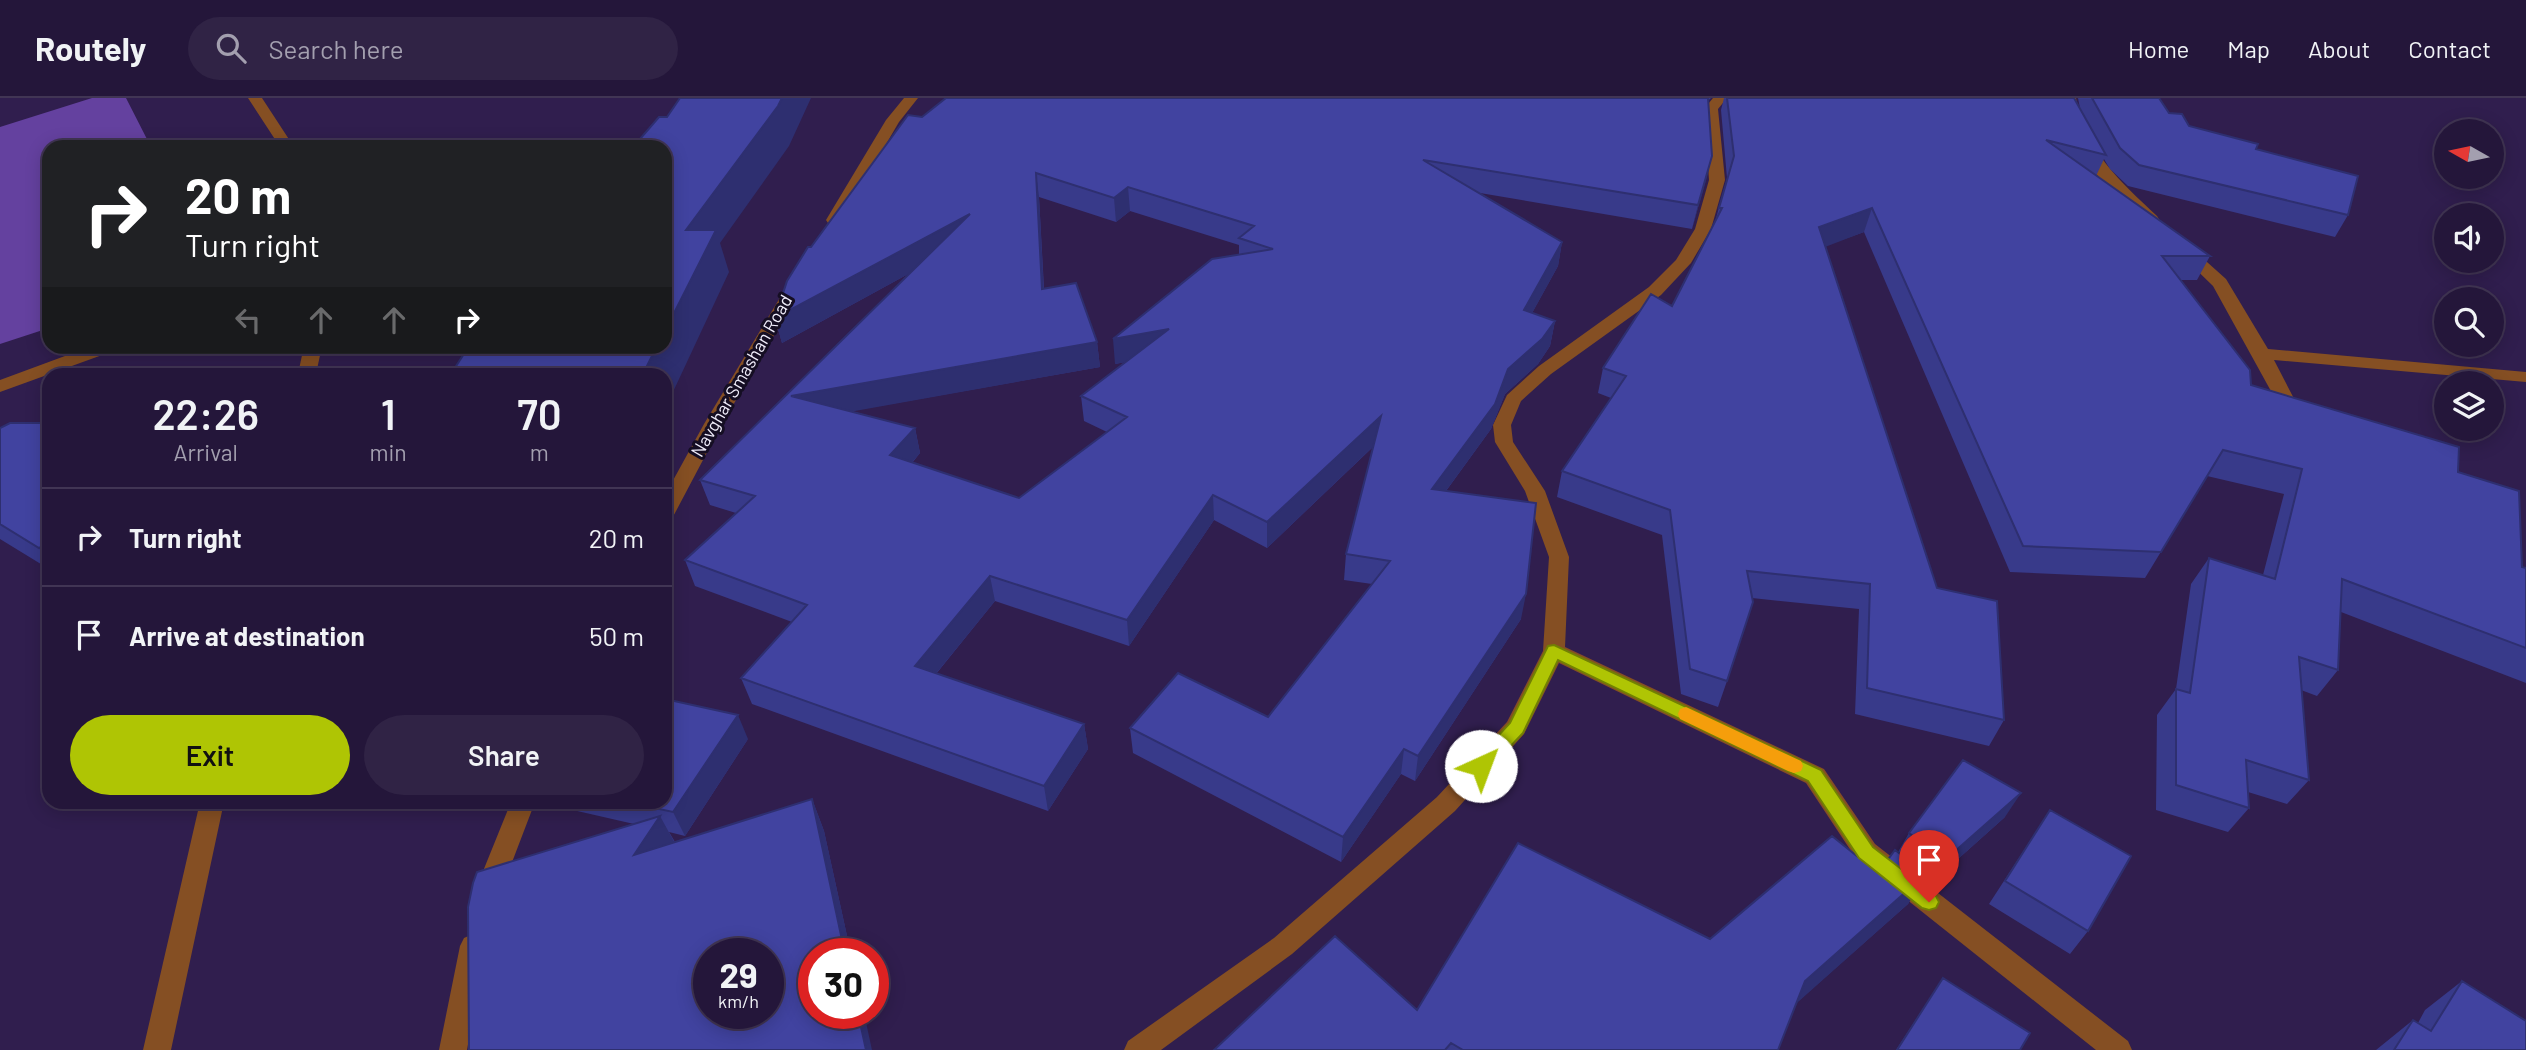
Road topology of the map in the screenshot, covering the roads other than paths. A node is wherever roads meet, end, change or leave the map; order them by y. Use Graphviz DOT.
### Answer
graph roads {
  1 [pos="255,98"];
  2 [pos="911,98"];
  3 [pos="1720,98"];
  4 [pos="2069,98"];
  5 [pos="282,140"];
  6 [pos="824,237"];
  7 [pos="796,284"];
  8 [pos="88,354"];
  9 [pos="2262,354"];
  10 [pos="50,368"];
  11 [pos="42,371"];
  12 [pos="2526,377"];
  13 [pos="0,386"];
  14 [pos="2296,420"];
  15 [pos="672,500"];
  16 [pos="1554,651"];
  17 [pos="210,809"];
  18 [pos="520,809"];
  19 [pos="158,1050"];
  20 [pos="453,1050"];
  21 [pos="1138,1050"];
  22 [pos="2118,1050"];
  1 -- 5 [label="street"];
  2 -- 6 [label="street"];
  3 -- 16 [label="street"];
  4 -- 9 [label="street"];
  7 -- 15 [label="street, Navghar Smashan Road"];
  8 -- 10 [label="street"];
  9 -- 12 [label="street"];
  9 -- 14 [label="street"];
  11 -- 13 [label="street"];
  16 -- 21 [label="street"];
  16 -- 22 [label="street"];
  17 -- 19 [label="street"];
  18 -- 20 [label="street"];
}
